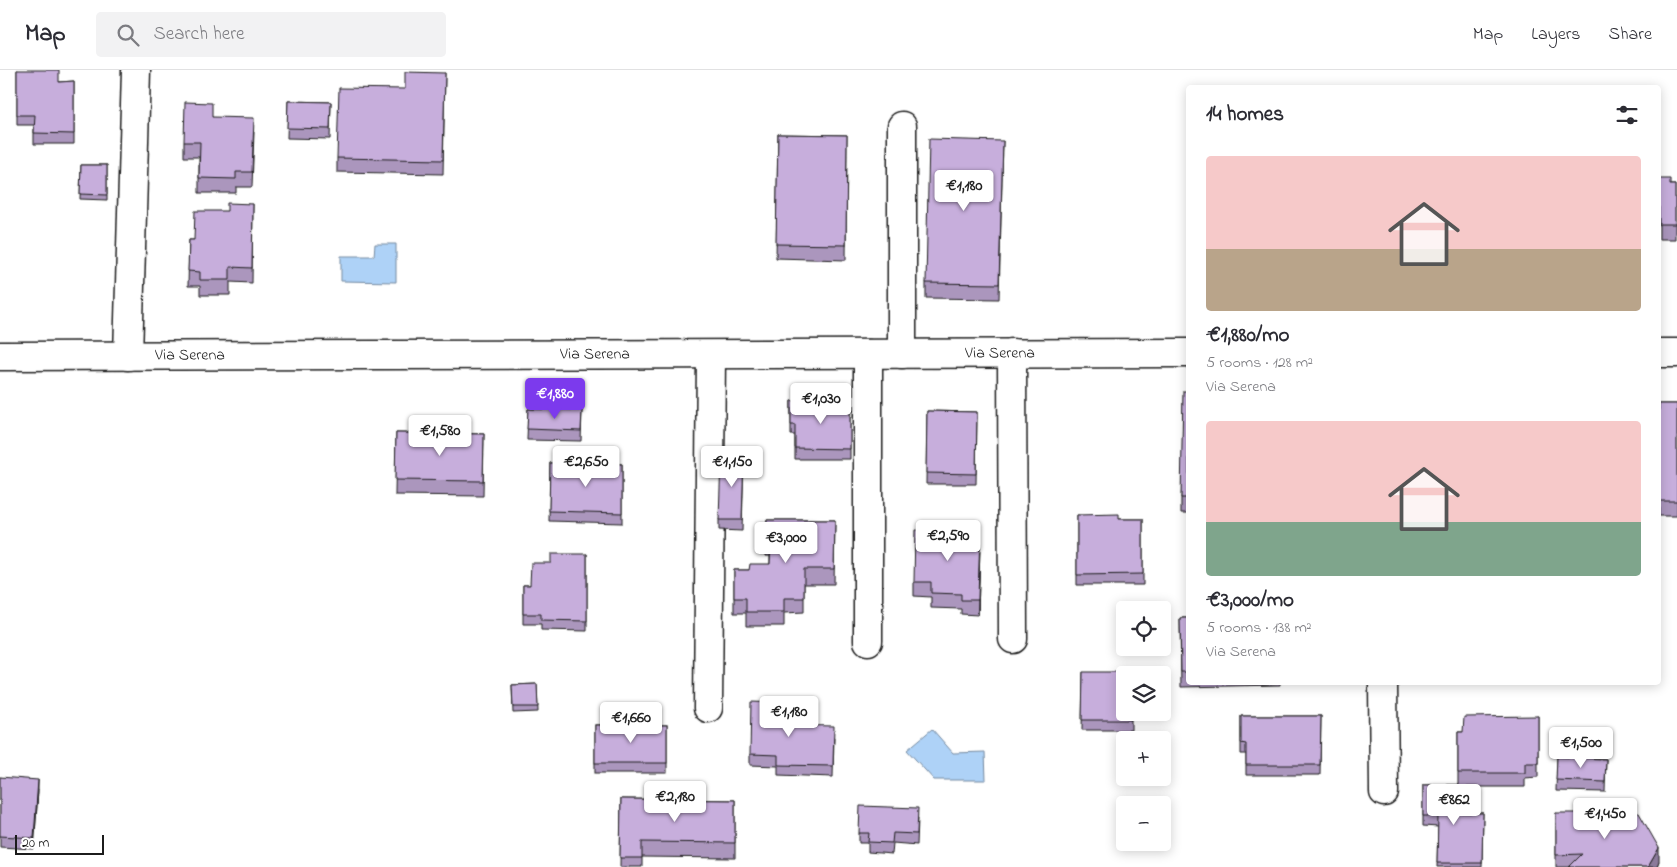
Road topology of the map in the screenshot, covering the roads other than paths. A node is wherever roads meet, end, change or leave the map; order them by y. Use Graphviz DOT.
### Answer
graph roads {
  1 [pos="136,70"];
  2 [pos="902,126"];
  3 [pos="1186,353"];
  4 [pos="1661,353"];
  5 [pos="1677,353"];
  6 [pos="868,354"];
  7 [pos="902,354"];
  8 [pos="1012,354"];
  9 [pos="711,355"];
  10 [pos="0,356"];
  11 [pos="128,356"];
  12 [pos="1012,639"];
  13 [pos="868,641"];
  14 [pos="1383,685"];
  15 [pos="708,708"];
  16 [pos="1384,792"];
  1 -- 11 [label="street"];
  2 -- 7 [label="street"];
  3 -- 8 [label="street, Via Serena"];
  4 -- 5 [label="street"];
  6 -- 7 [label="street, Via Serena"];
  6 -- 9 [label="street, Via Serena"];
  6 -- 13 [label="street"];
  7 -- 8 [label="street, Via Serena"];
  8 -- 12 [label="street"];
  9 -- 11 [label="street, Via Serena"];
  9 -- 15 [label="street"];
  10 -- 11 [label="street, Via Serena"];
  14 -- 16 [label="street"];
}
